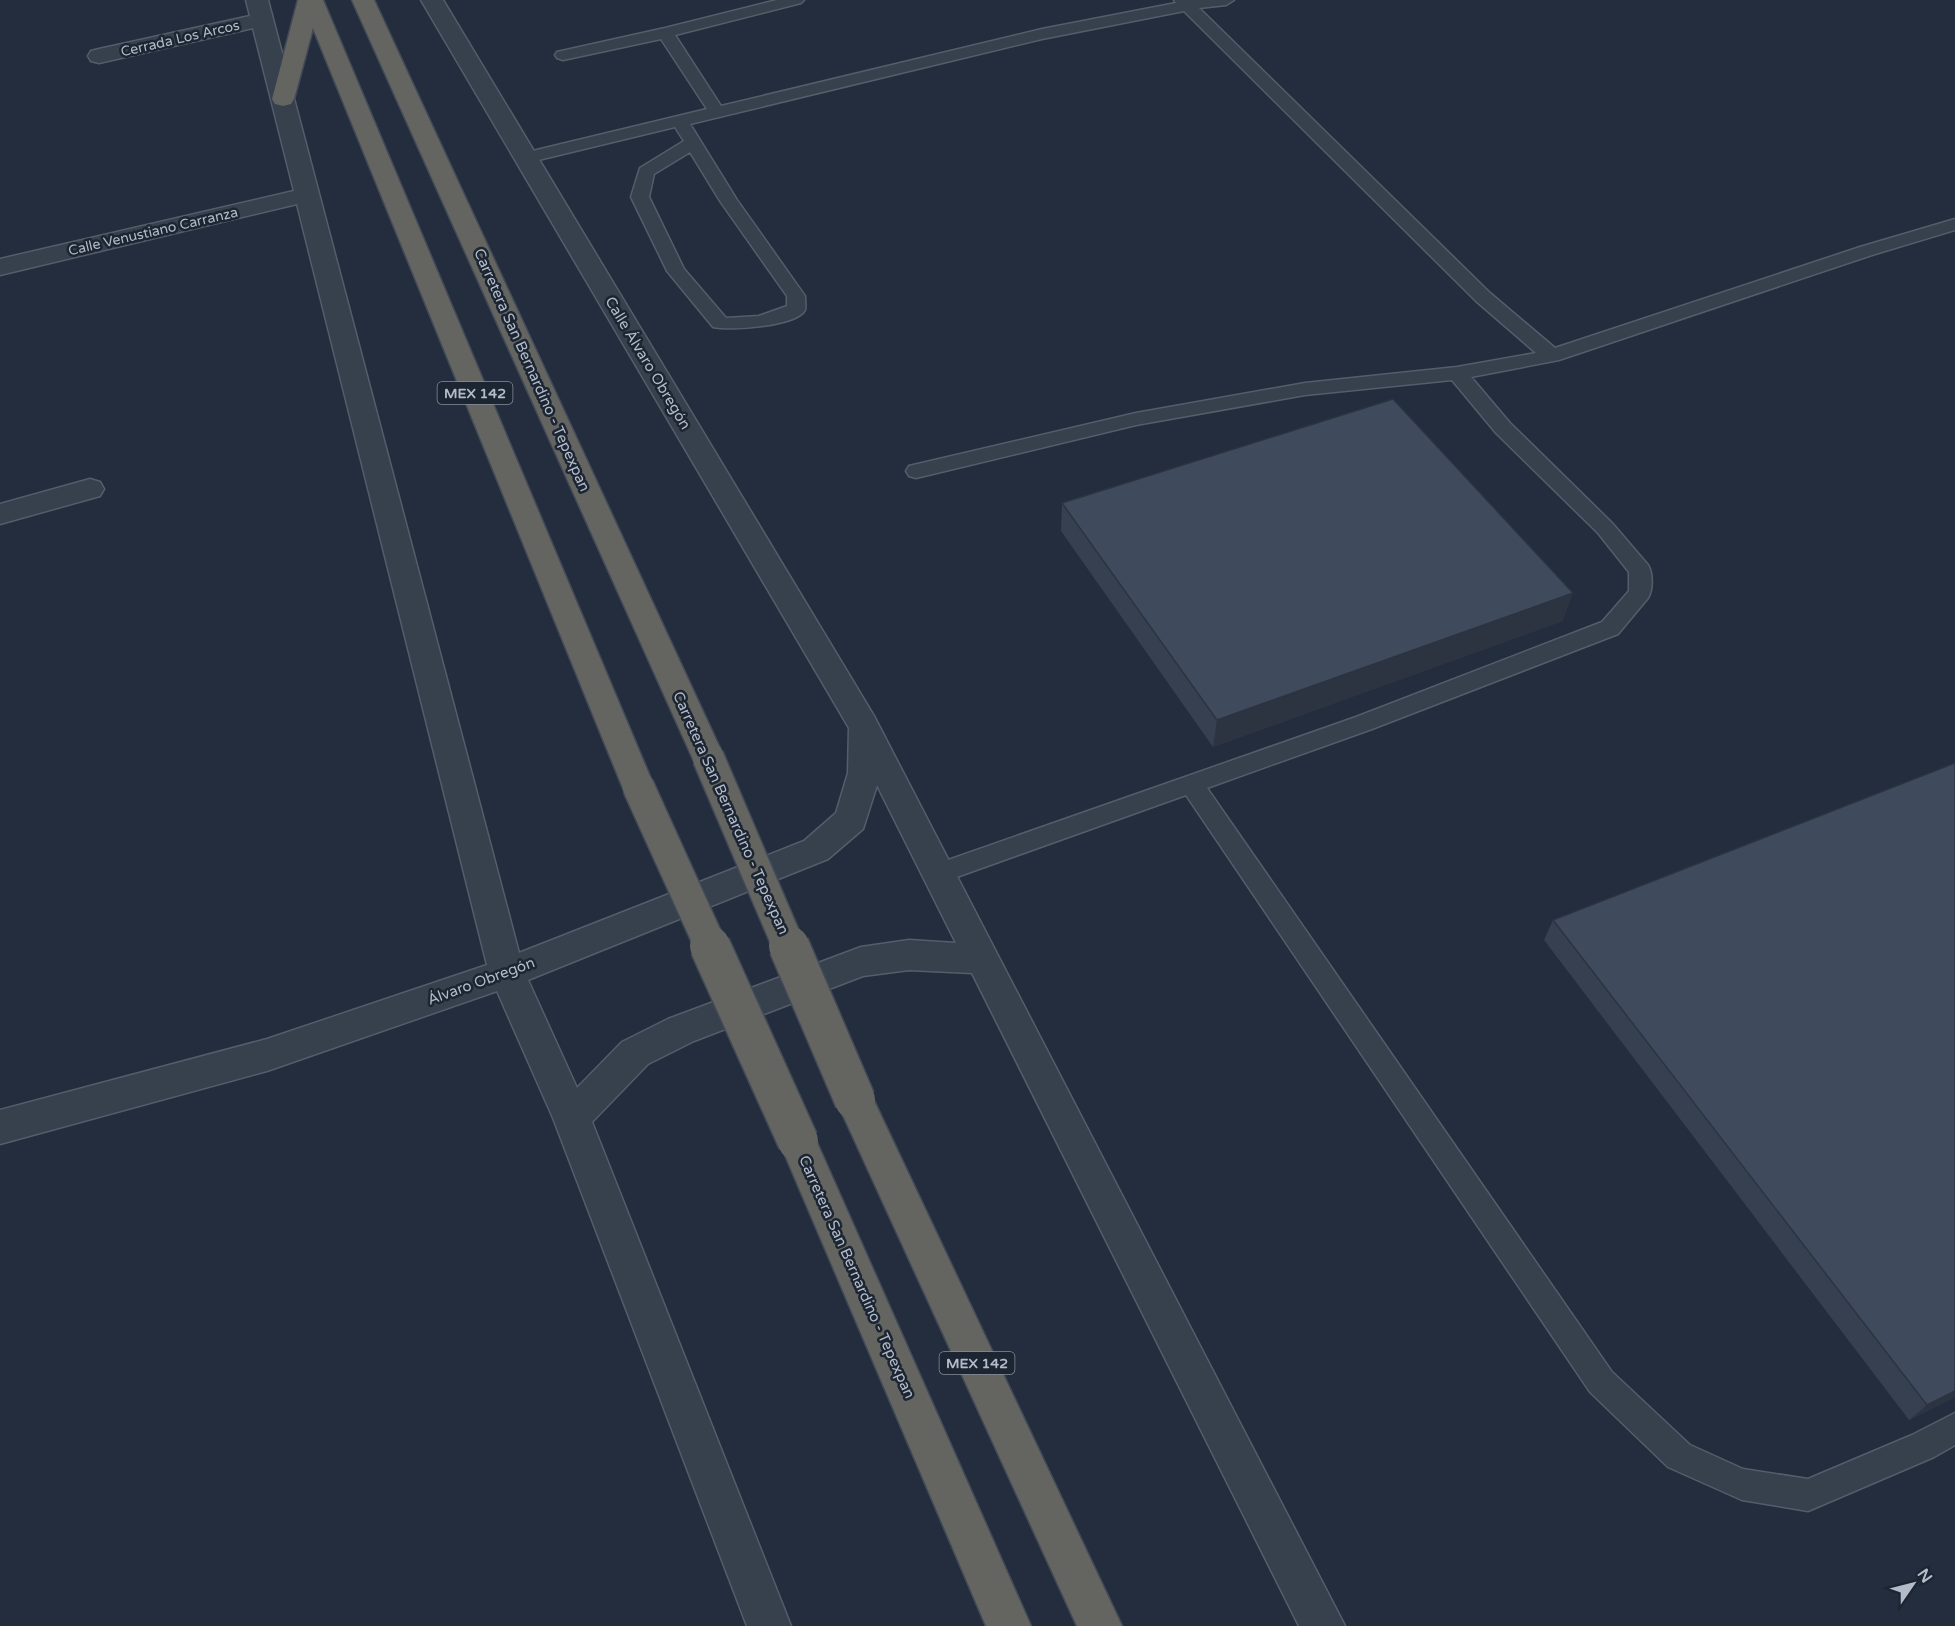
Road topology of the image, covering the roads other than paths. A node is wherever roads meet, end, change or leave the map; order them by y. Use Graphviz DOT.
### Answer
graph roads {
  1 [pos="311,0"];
  2 [pos="363,0"];
  3 [pos="432,0"];
  4 [pos="796,0"];
  5 [pos="1226,0"];
  6 [pos="1185,3"];
  7 [pos="259,10"];
  8 [pos="665,33"];
  9 [pos="563,55"];
  10 [pos="99,56"];
  11 [pos="283,99"];
  12 [pos="717,112"];
  13 [pos="680,121"];
  14 [pos="694,143"];
  15 [pos="526,158"];
  16 [pos="306,195"];
  17 [pos="1955,224"];
  18 [pos="0,267"];
  19 [pos="1552,356"];
  20 [pos="1457,373"];
  21 [pos="916,471"];
  22 [pos="90,489"];
  23 [pos="0,514"];
  24 [pos="863,725"];
  25 [pos="1191,784"];
  26 [pos="940,873"];
  27 [pos="984,959"];
  28 [pos="507,973"];
  29 [pos="572,1118"];
  30 [pos="0,1127"];
  31 [pos="1955,1428"];
  32 [pos="769,1626"];
  33 [pos="1009,1626"];
  34 [pos="1100,1626"];
  35 [pos="1323,1626"];
  1 -- 11 [label="highway"];
  1 -- 33 [label="highway, Carretera San Bernardino - Tepexpan / MEX 142, bridge"];
  2 -- 34 [label="highway, Carretera San Bernardino - Tepexpan / MEX 142, bridge"];
  3 -- 15 [label="street, Calle Álvaro Obregón"];
  4 -- 8 [label="lane"];
  5 -- 6 [label="lane"];
  6 -- 12 [label="lane"];
  6 -- 19 [label="lane"];
  7 -- 10 [label="street, Cerrada Los Arcos"];
  7 -- 11 [label="street"];
  8 -- 9 [label="lane"];
  8 -- 12 [label="lane"];
  11 -- 16 [label="street"];
  12 -- 13 [label="lane"];
  13 -- 14 [label="lane"];
  13 -- 15 [label="lane"];
  14 -- 14 [label="lane"];
  15 -- 24 [label="street, Calle Álvaro Obregón"];
  16 -- 18 [label="street, Calle Venustiano Carranza"];
  16 -- 28 [label="street"];
  17 -- 19 [label="lane"];
  19 -- 20 [label="lane"];
  20 -- 21 [label="lane"];
  20 -- 25 [label="lane"];
  22 -- 23 [label="street"];
  24 -- 26 [label="street, Calle Álvaro Obregón"];
  24 -- 28 [label="street, Álvaro Obregón"];
  25 -- 26 [label="lane"];
  25 -- 31 [label="lane"];
  26 -- 27 [label="street, Calle Álvaro Obregón"];
  27 -- 29 [label="street"];
  27 -- 35 [label="street, Calle Álvaro Obregón"];
  28 -- 29 [label="street"];
  28 -- 30 [label="street, Álvaro Obregón"];
  29 -- 32 [label="street"];
}
